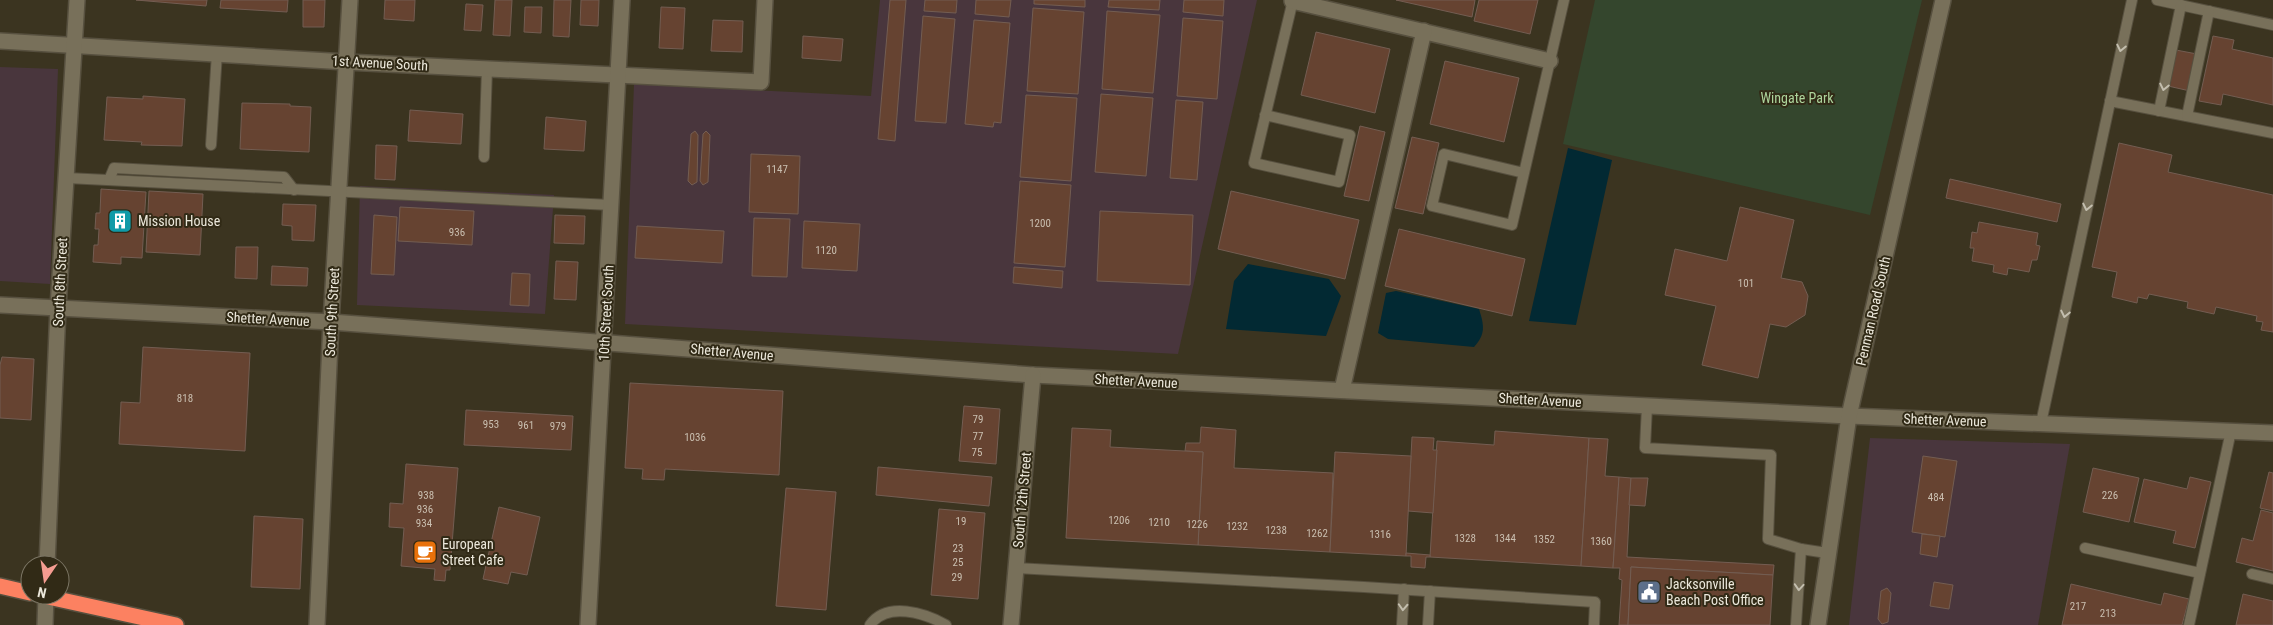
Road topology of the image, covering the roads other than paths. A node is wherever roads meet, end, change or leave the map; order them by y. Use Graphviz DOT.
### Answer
graph roads {
  1 [pos="77,0"];
  2 [pos="350,0"];
  3 [pos="622,0"];
  4 [pos="765,0"];
  5 [pos="1292,0"];
  6 [pos="1564,0"];
  7 [pos="1943,0"];
  8 [pos="2132,0"];
  9 [pos="2157,0"];
  10 [pos="2181,5"];
  11 [pos="2209,12"];
  12 [pos="2273,25"];
  13 [pos="1424,31"];
  14 [pos="0,41"];
  15 [pos="75,44"];
  16 [pos="217,53"];
  17 [pos="1550,61"];
  18 [pos="346,62"];
  19 [pos="487,69"];
  20 [pos="618,76"];
  21 [pos="2110,101"];
  22 [pos="2159,111"];
  23 [pos="1266,115"];
  24 [pos="2187,116"];
  25 [pos="2273,133"];
  26 [pos="211,145"];
  27 [pos="484,157"];
  28 [pos="1524,173"];
  29 [pos="67,178"];
  30 [pos="338,192"];
  31 [pos="612,205"];
  32 [pos="0,305"];
  33 [pos="58,308"];
  34 [pos="331,322"];
  35 [pos="605,342"];
  36 [pos="1033,375"];
  37 [pos="1342,390"];
  38 [pos="1647,406"];
  39 [pos="1849,416"];
  40 [pos="2042,424"];
  41 [pos="2231,431"];
  42 [pos="2273,433"];
  43 [pos="2085,548"];
  44 [pos="1801,549"];
  45 [pos="1828,553"];
  46 [pos="47,555"];
  47 [pos="1016,568"];
  48 [pos="2200,573"];
  49 [pos="2252,574"];
  50 [pos="2273,579"];
  51 [pos="0,586"];
  52 [pos="1404,589"];
  53 [pos="20,591"];
  54 [pos="1430,591"];
  55 [pos="70,602"];
  56 [pos="44,605"];
  57 [pos="45,625"];
  58 [pos="176,625"];
  59 [pos="317,625"];
  60 [pos="588,625"];
  61 [pos="870,625"];
  62 [pos="946,625"];
  63 [pos="1011,625"];
  64 [pos="1402,625"];
  65 [pos="1428,625"];
  66 [pos="1594,625"];
  67 [pos="1796,625"];
  68 [pos="1818,625"];
  69 [pos="2189,625"];
  1 -- 15 [label="street, South 8th Street"];
  2 -- 18 [label="street, South 9th Street"];
  3 -- 20 [label="street, 10th Street South"];
  4 -- 20 [label="street, 1st Avenue South"];
  5 -- 13 [label="street"];
  5 -- 23 [label="lane"];
  6 -- 17 [label="lane"];
  7 -- 39 [label="street, Penman Road South"];
  8 -- 21 [label="lane, one-way"];
  9 -- 10 [label="lane"];
  10 -- 11 [label="lane"];
  10 -- 22 [label="lane, one-way"];
  11 -- 12 [label="lane"];
  11 -- 24 [label="lane"];
  13 -- 17 [label="street"];
  13 -- 37 [label="street"];
  14 -- 15 [label="street, 1st Avenue South"];
  15 -- 16 [label="street, 1st Avenue South"];
  15 -- 29 [label="street, South 8th Street"];
  16 -- 18 [label="street, 1st Avenue South"];
  16 -- 26 [label="lane"];
  17 -- 28 [label="lane"];
  18 -- 19 [label="street, 1st Avenue South"];
  18 -- 30 [label="street, South 9th Street"];
  19 -- 20 [label="street, 1st Avenue South"];
  19 -- 27 [label="lane"];
  20 -- 31 [label="street, 10th Street South"];
  21 -- 22 [label="lane"];
  21 -- 40 [label="lane, one-way"];
  22 -- 24 [label="lane"];
  23 -- 23 [label="lane"];
  24 -- 25 [label="lane"];
  28 -- 28 [label="lane"];
  29 -- 30 [label="lane"];
  29 -- 33 [label="street, South 8th Street"];
  30 -- 31 [label="lane"];
  30 -- 34 [label="street, South 9th Street"];
  31 -- 35 [label="street, 10th Street South"];
  32 -- 33 [label="street, Shetter Avenue"];
  33 -- 34 [label="street, Shetter Avenue"];
  33 -- 46 [label="street, South 8th Street"];
  34 -- 35 [label="street, Shetter Avenue"];
  34 -- 59 [label="street, South 9th Street"];
  35 -- 36 [label="street, Shetter Avenue"];
  35 -- 60 [label="street, 10th Street South"];
  36 -- 37 [label="street, Shetter Avenue"];
  36 -- 47 [label="street, South 12th Street"];
  37 -- 38 [label="street, Shetter Avenue"];
  38 -- 39 [label="street, Shetter Avenue"];
  38 -- 44 [label="lane"];
  39 -- 40 [label="street, Shetter Avenue"];
  39 -- 45 [label="street, Penman Road South"];
  40 -- 41 [label="street, Shetter Avenue"];
  41 -- 42 [label="street, Shetter Avenue"];
  41 -- 48 [label="lane"];
  43 -- 48 [label="lane"];
  44 -- 45 [label="lane"];
  44 -- 67 [label="lane, one-way"];
  45 -- 68 [label="street, Penman Road South"];
  47 -- 52 [label="lane"];
  47 -- 63 [label="street, South 12th Street"];
  48 -- 69 [label="lane"];
  49 -- 50 [label="lane"];
  51 -- 53 [label="highway"];
  52 -- 54 [label="lane"];
  52 -- 64 [label="lane, one-way"];
  54 -- 65 [label="lane"];
  54 -- 66 [label="lane"];
  55 -- 58 [label="highway"];
  56 -- 57 [label="street"];
  61 -- 62 [label="lane"];
}
